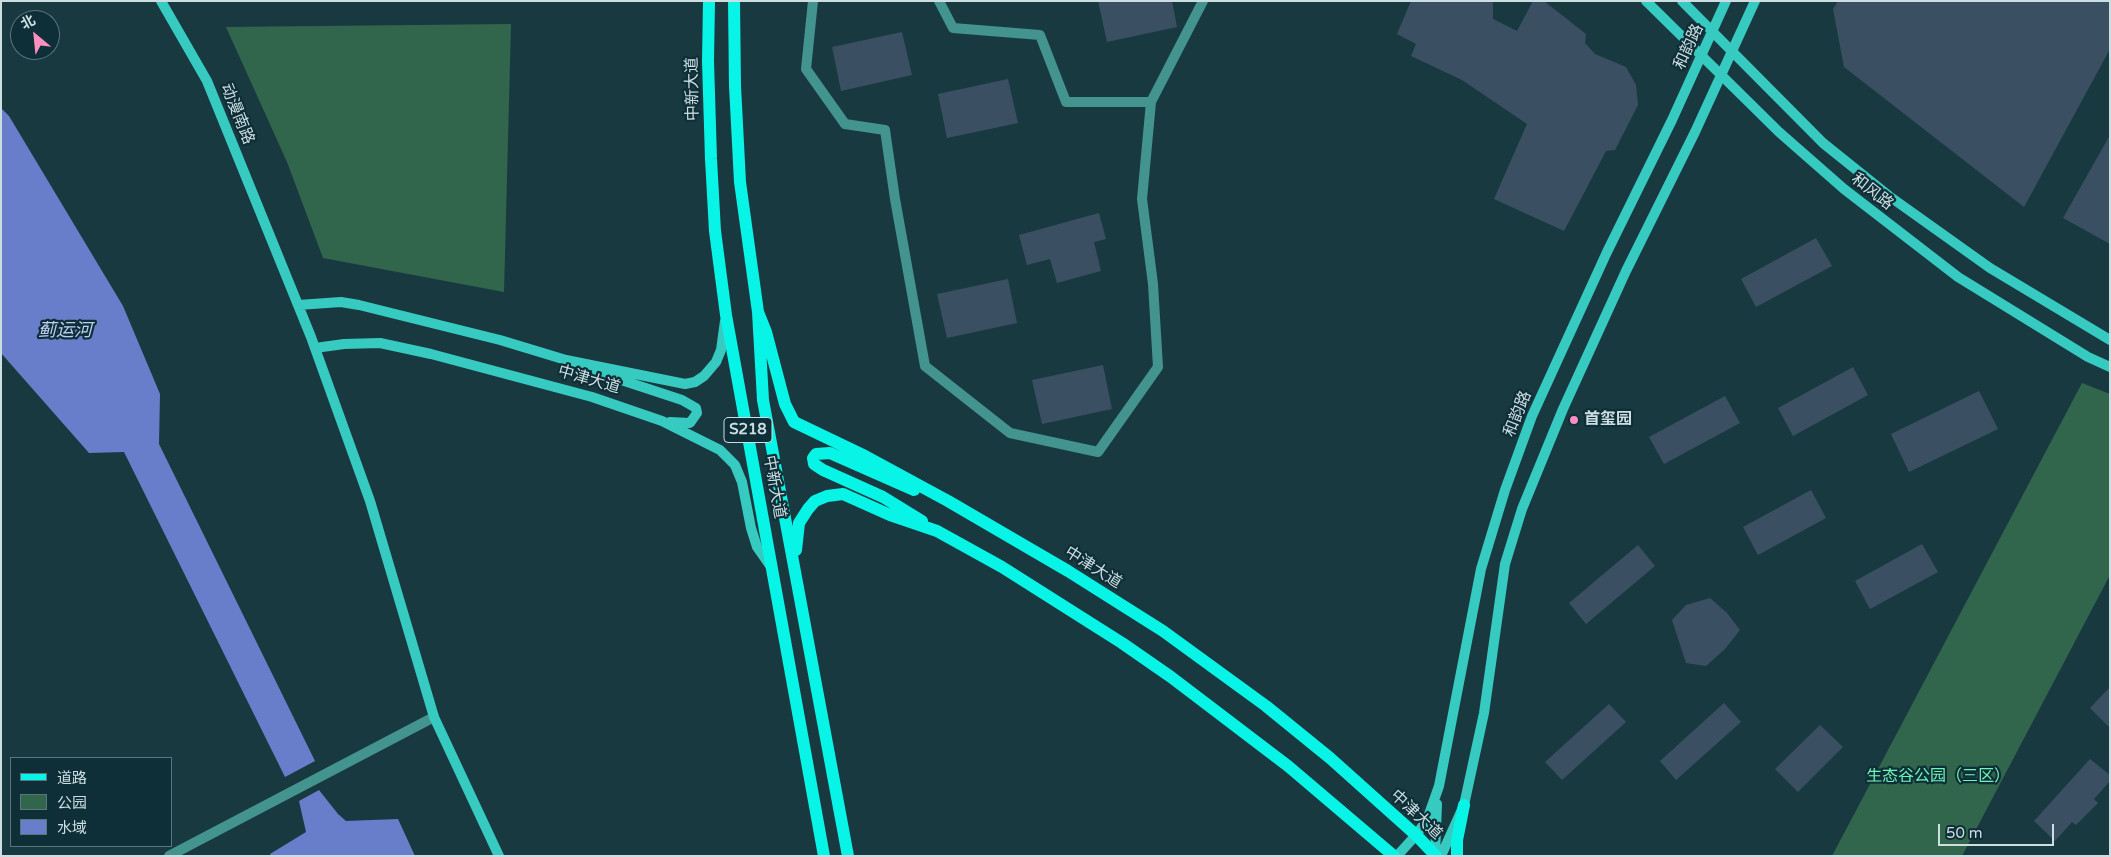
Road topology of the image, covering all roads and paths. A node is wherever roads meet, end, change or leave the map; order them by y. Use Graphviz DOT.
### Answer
graph roads {
  1 [pos="161,1"];
  2 [pos="709,1"];
  3 [pos="734,1"];
  4 [pos="813,1"];
  5 [pos="939,1"];
  6 [pos="1202,1"];
  7 [pos="1646,1"];
  8 [pos="1682,1"];
  9 [pos="1726,1"];
  10 [pos="1755,1"];
  11 [pos="1712,32"];
  12 [pos="1732,51"];
  13 [pos="1702,55"];
  14 [pos="1721,74"];
  15 [pos="1151,102"];
  16 [pos="298,305"];
  17 [pos="758,312"];
  18 [pos="726,315"];
  19 [pos="2110,340"];
  20 [pos="315,348"];
  21 [pos="566,360"];
  22 [pos="2110,367"];
  23 [pos="662,421"];
  24 [pos="948,500"];
  25 [pos="937,531"];
  26 [pos="794,562"];
  27 [pos="771,568"];
  28 [pos="434,717"];
  29 [pos="1439,786"];
  30 [pos="1464,805"];
  31 [pos="1416,835"];
  32 [pos="1437,855"];
  33 [pos="169,856"];
  34 [pos="499,856"];
  35 [pos="824,856"];
  36 [pos="848,856"];
  37 [pos="1395,856"];
  38 [pos="1457,856"];
  1 -- 16 [label="street, 动漫南路"];
  2 -- 18 [label="main road, 中新大道 / S218"];
  3 -- 17 [label="main road, 中新大道 / S218"];
  4 -- 15 [label="street"];
  5 -- 15 [label="street"];
  6 -- 15 [label="street"];
  7 -- 13 [label="street, 和风路"];
  8 -- 11 [label="street, 和风路"];
  9 -- 11 [label="street, 和韵路"];
  10 -- 12 [label="street"];
  11 -- 12 [label="street, 和风路"];
  11 -- 13 [label="street, 和韵路"];
  12 -- 14 [label="street"];
  12 -- 19 [label="street, 和风路"];
  13 -- 14 [label="street, 和风路"];
  13 -- 29 [label="street, 和韵路"];
  14 -- 22 [label="street, 和风路"];
  14 -- 30 [label="street"];
  16 -- 20 [label="street, 动漫南路"];
  16 -- 21 [label="street, 中津大道"];
  17 -- 24 [label="main road, 中津大道"];
  17 -- 26 [label="main road, 中新大道 / S218"];
  18 -- 21 [label="street, 中津大道"];
  18 -- 27 [label="main road, 中新大道 / S218"];
  20 -- 23 [label="street, 中津大道"];
  20 -- 28 [label="street, 动漫南路"];
  21 -- 23 [label="street"];
  23 -- 27 [label="street, 中津大道"];
  24 -- 25 [label="main road"];
  24 -- 31 [label="main road, 中津大道"];
  25 -- 26 [label="main road"];
  25 -- 37 [label="main road"];
  26 -- 36 [label="main road, 中新大道 / S218"];
  27 -- 35 [label="main road, 中新大道 / S218"];
  28 -- 33 [label="street"];
  28 -- 34 [label="street, 动漫南路"];
  29 -- 31 [label="street, 和韵路"];
  29 -- 32 [label="street"];
  30 -- 32 [label="street"];
  30 -- 38 [label="main road"];
  31 -- 32 [label="main road, 中津大道"];
  31 -- 37 [label="street, 和韵路"];
}
